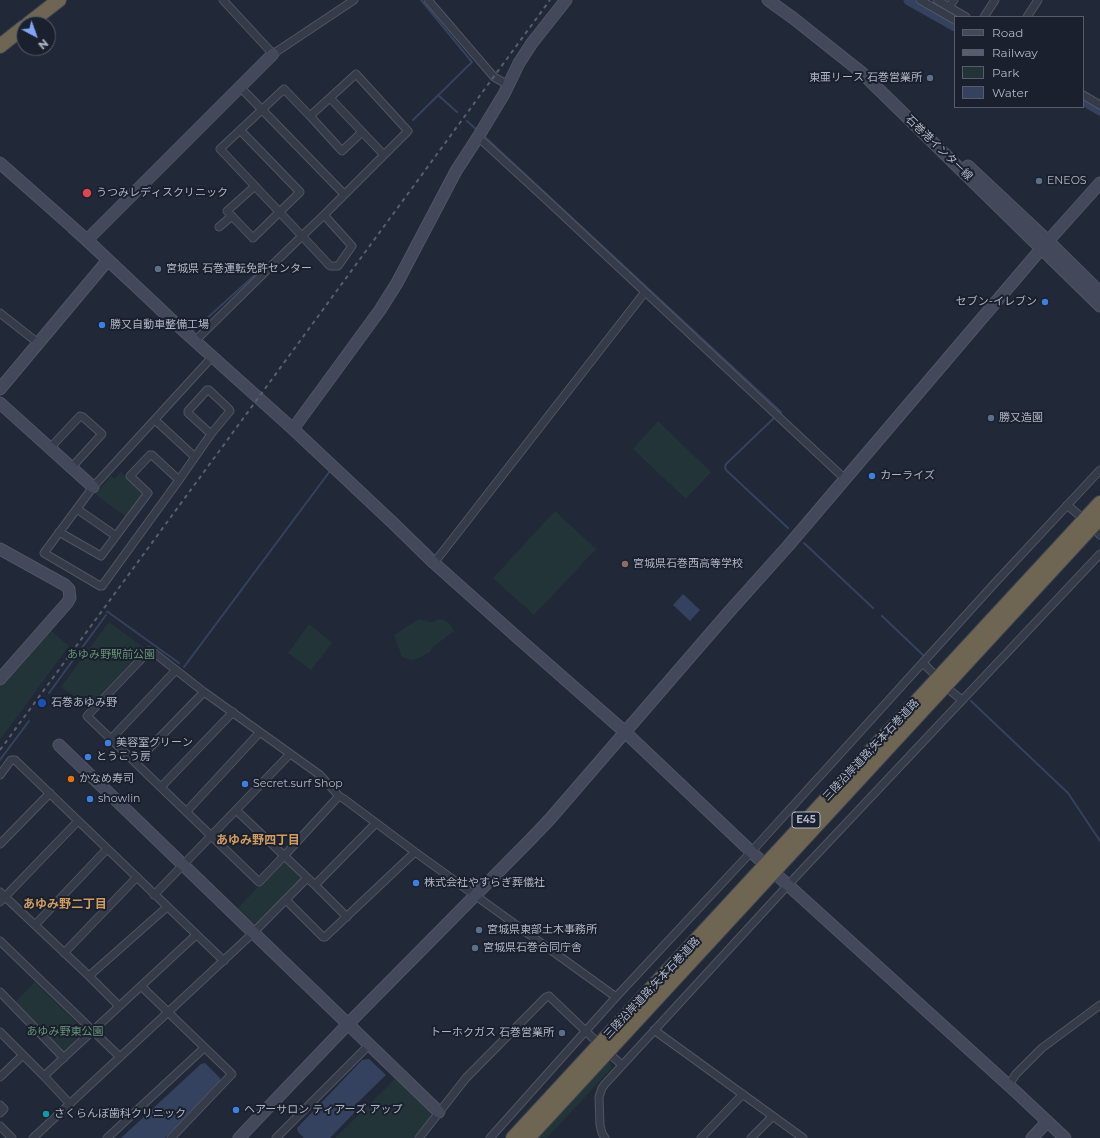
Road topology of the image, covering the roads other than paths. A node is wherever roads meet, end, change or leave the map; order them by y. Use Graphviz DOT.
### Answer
graph roads {
  1 [pos="59,0"];
  2 [pos="223,0"];
  3 [pos="354,0"];
  4 [pos="428,0"];
  5 [pos="566,0"];
  6 [pos="768,0"];
  7 [pos="780,0"];
  8 [pos="920,0"];
  9 [pos="937,0"];
  10 [pos="954,0"];
  11 [pos="995,0"];
  12 [pos="1038,0"];
  13 [pos="949,8"];
  14 [pos="38,16"];
  15 [pos="964,16"];
  16 [pos="985,16"];
  17 [pos="1028,16"];
  18 [pos="954,19"];
  19 [pos="16,33"];
  20 [pos="0,46"];
  21 [pos="273,54"];
  22 [pos="508,85"];
  23 [pos="240,87"];
  24 [pos="1084,96"];
  25 [pos="330,98"];
  26 [pos="1100,105"];
  27 [pos="262,109"];
  28 [pos="310,116"];
  29 [pos="240,130"];
  30 [pos="362,132"];
  31 [pos="478,137"];
  32 [pos="384,155"];
  33 [pos="0,162"];
  34 [pos="1100,183"];
  35 [pos="255,186"];
  36 [pos="344,194"];
  37 [pos="279,212"];
  38 [pos="324,215"];
  39 [pos="232,216"];
  40 [pos="220,227"];
  41 [pos="302,236"];
  42 [pos="87,240"];
  43 [pos="1045,245"];
  44 [pos="108,260"];
  45 [pos="645,292"];
  46 [pos="1100,292"];
  47 [pos="1100,306"];
  48 [pos="0,313"];
  49 [pos="195,341"];
  50 [pos="38,343"];
  51 [pos="212,357"];
  52 [pos="0,389"];
  53 [pos="0,403"];
  54 [pos="155,420"];
  55 [pos="293,429"];
  56 [pos="211,434"];
  57 [pos="50,448"];
  58 [pos="195,457"];
  59 [pos="72,467"];
  60 [pos="1100,470"];
  61 [pos="845,479"];
  62 [pos="179,480"];
  63 [pos="93,487"];
  64 [pos="1100,503"];
  65 [pos="1067,505"];
  66 [pos="77,509"];
  67 [pos="1079,515"];
  68 [pos="1100,518"];
  69 [pos="59,532"];
  70 [pos="116,536"];
  71 [pos="0,549"];
  72 [pos="1100,554"];
  73 [pos="434,563"];
  74 [pos="923,663"];
  75 [pos="176,670"];
  76 [pos="932,672"];
  77 [pos="0,678"];
  78 [pos="204,692"];
  79 [pos="952,692"];
  80 [pos="962,700"];
  81 [pos="233,712"];
  82 [pos="260,732"];
  83 [pos="625,732"];
  84 [pos="111,739"];
  85 [pos="59,745"];
  86 [pos="290,754"];
  87 [pos="136,762"];
  88 [pos="0,775"];
  89 [pos="161,787"];
  90 [pos="50,793"];
  91 [pos="339,796"];
  92 [pos="236,810"];
  93 [pos="187,812"];
  94 [pos="78,821"];
  95 [pos="376,823"];
  96 [pos="212,836"];
  97 [pos="0,844"];
  98 [pos="107,849"];
  99 [pos="752,851"];
  100 [pos="415,852"];
  101 [pos="284,856"];
  102 [pos="760,860"];
  103 [pos="183,866"];
  104 [pos="778,876"];
  105 [pos="137,878"];
  106 [pos="307,878"];
  107 [pos="315,885"];
  108 [pos="788,885"];
  109 [pos="154,895"];
  110 [pos="476,895"];
  111 [pos="2,897"];
  112 [pos="286,900"];
  113 [pos="167,907"];
  114 [pos="347,917"];
  115 [pos="35,925"];
  116 [pos="253,933"];
  117 [pos="196,935"];
  118 [pos="0,941"];
  119 [pos="64,953"];
  120 [pos="224,961"];
  121 [pos="89,976"];
  122 [pos="141,986"];
  123 [pos="1,996"];
  124 [pos="616,998"];
  125 [pos="1100,1005"];
  126 [pos="119,1006"];
  127 [pos="168,1012"];
  128 [pos="348,1024"];
  129 [pos="654,1030"];
  130 [pos="93,1031"];
  131 [pos="585,1031"];
  132 [pos="0,1032"];
  133 [pos="595,1040"];
  134 [pos="369,1045"];
  135 [pos="204,1048"];
  136 [pos="23,1055"];
  137 [pos="612,1056"];
  138 [pos="120,1057"];
  139 [pos="64,1058"];
  140 [pos="622,1065"];
  141 [pos="44,1076"];
  142 [pos="0,1077"];
  143 [pos="1008,1086"];
  144 [pos="743,1094"];
  145 [pos="70,1104"];
  146 [pos="0,1105"];
  147 [pos="439,1112"];
  148 [pos="0,1113"];
  149 [pos="772,1116"];
  150 [pos="1047,1122"];
  151 [pos="0,1126"];
  152 [pos="12,1138"];
  153 [pos="34,1138"];
  154 [pos="107,1138"];
  155 [pos="171,1138"];
  156 [pos="239,1138"];
  157 [pos="276,1138"];
  158 [pos="419,1138"];
  159 [pos="490,1138"];
  160 [pos="513,1138"];
  161 [pos="528,1138"];
  162 [pos="605,1138"];
  163 [pos="701,1138"];
  164 [pos="751,1138"];
  165 [pos="803,1138"];
  166 [pos="1032,1138"];
  167 [pos="1065,1138"];
  1 -- 14 [label="highway"];
  2 -- 21 [label="street"];
  3 -- 21 [label="street"];
  4 -- 22 [label="street"];
  5 -- 22 [label="street"];
  6 -- 43 [label="street, 石巻港インター線"];
  7 -- 43 [label="street, 石巻港インター線"];
  8 -- 18 [label="street"];
  9 -- 13 [label="street"];
  10 -- 13 [label="street"];
  11 -- 16 [label="street"];
  12 -- 17 [label="street"];
  13 -- 15 [label="street"];
  19 -- 20 [label="highway"];
  21 -- 23 [label="street"];
  22 -- 31 [label="street"];
  23 -- 27 [label="street"];
  23 -- 42 [label="street"];
  24 -- 26 [label="street"];
  25 -- 28 [label="street"];
  25 -- 30 [label="street"];
  25 -- 32 [label="street"];
  27 -- 28 [label="street"];
  27 -- 29 [label="street"];
  27 -- 36 [label="street"];
  28 -- 30 [label="street"];
  29 -- 35 [label="street"];
  29 -- 37 [label="street"];
  30 -- 32 [label="street"];
  31 -- 45 [label="street"];
  31 -- 55 [label="street"];
  32 -- 36 [label="street"];
  33 -- 42 [label="street"];
  34 -- 43 [label="street"];
  35 -- 37 [label="street"];
  35 -- 39 [label="street"];
  36 -- 38 [label="street"];
  37 -- 39 [label="street"];
  37 -- 41 [label="street"];
  38 -- 41 [label="street"];
  38 -- 41 [label="street"];
  39 -- 40 [label="street"];
  41 -- 49 [label="street"];
  42 -- 44 [label="street"];
  43 -- 46 [label="street, 石巻港インター線"];
  43 -- 47 [label="street, 石巻港インター線"];
  43 -- 61 [label="street"];
  44 -- 49 [label="street"];
  44 -- 50 [label="street"];
  45 -- 61 [label="street"];
  45 -- 73 [label="street"];
  48 -- 50 [label="street"];
  49 -- 51 [label="street"];
  50 -- 52 [label="street"];
  51 -- 54 [label="street"];
  51 -- 55 [label="street"];
  53 -- 57 [label="street"];
  54 -- 58 [label="street"];
  54 -- 63 [label="street"];
  55 -- 73 [label="street"];
  56 -- 56 [label="street"];
  56 -- 58 [label="street"];
  57 -- 59 [label="street"];
  57 -- 59 [label="street"];
  58 -- 62 [label="street"];
  59 -- 63 [label="street"];
  60 -- 65 [label="street"];
  61 -- 83 [label="street"];
  62 -- 69 [label="street"];
  62 -- 70 [label="street"];
  63 -- 66 [label="street"];
  64 -- 160 [label="highway, 三陸沿岸道路;矢本石巻道路 / E45"];
  65 -- 67 [label="street"];
  65 -- 74 [label="street"];
  66 -- 69 [label="street"];
  66 -- 70 [label="street"];
  68 -- 161 [label="highway, 三陸沿岸道路;矢本石巻道路 / E45"];
  69 -- 70 [label="street"];
  71 -- 77 [label="street"];
  72 -- 80 [label="street"];
  73 -- 83 [label="street"];
  74 -- 76 [label="street"];
  74 -- 99 [label="street"];
  75 -- 78 [label="street"];
  75 -- 84 [label="street"];
  75 -- 84 [label="street"];
  78 -- 81 [label="street"];
  78 -- 87 [label="street"];
  79 -- 80 [label="street"];
  80 -- 108 [label="street"];
  81 -- 82 [label="street"];
  81 -- 89 [label="street"];
  82 -- 86 [label="street"];
  82 -- 93 [label="street"];
  83 -- 99 [label="street"];
  83 -- 110 [label="street"];
  84 -- 87 [label="street"];
  85 -- 103 [label="street"];
  86 -- 91 [label="street"];
  86 -- 92 [label="street"];
  87 -- 89 [label="street"];
  88 -- 90 [label="street"];
  89 -- 93 [label="street"];
  90 -- 94 [label="street"];
  90 -- 97 [label="street"];
  91 -- 95 [label="street"];
  91 -- 101 [label="street"];
  92 -- 96 [label="street"];
  92 -- 101 [label="street"];
  93 -- 96 [label="street"];
  94 -- 98 [label="street"];
  94 -- 111 [label="street"];
  95 -- 100 [label="street"];
  95 -- 107 [label="street"];
  96 -- 101 [label="street"];
  96 -- 103 [label="street"];
  98 -- 105 [label="street"];
  98 -- 115 [label="street"];
  99 -- 102 [label="street"];
  99 -- 124 [label="street"];
  100 -- 110 [label="street"];
  100 -- 114 [label="street"];
  101 -- 106 [label="street"];
  103 -- 109 [label="street"];
  103 -- 116 [label="street"];
  104 -- 108 [label="street"];
  105 -- 109 [label="street"];
  105 -- 119 [label="street"];
  106 -- 107 [label="street"];
  106 -- 112 [label="street"];
  107 -- 114 [label="street"];
  108 -- 129 [label="street"];
  108 -- 143 [label="street"];
  109 -- 113 [label="street"];
  110 -- 124 [label="street"];
  110 -- 128 [label="street"];
  111 -- 115 [label="street"];
  112 -- 114 [label="street"];
  112 -- 116 [label="street"];
  113 -- 117 [label="street"];
  113 -- 121 [label="street"];
  115 -- 119 [label="street"];
  116 -- 120 [label="street"];
  116 -- 128 [label="street"];
  117 -- 120 [label="street"];
  117 -- 122 [label="street"];
  118 -- 130 [label="street"];
  119 -- 121 [label="street"];
  120 -- 127 [label="street"];
  121 -- 126 [label="street"];
  122 -- 126 [label="street"];
  122 -- 127 [label="street"];
  123 -- 139 [label="street"];
  124 -- 131 [label="street"];
  125 -- 143 [label="street"];
  126 -- 130 [label="street"];
  127 -- 135 [label="street"];
  127 -- 138 [label="street"];
  128 -- 134 [label="street"];
  128 -- 156 [label="street"];
  129 -- 140 [label="street"];
  129 -- 144 [label="street"];
  130 -- 138 [label="street"];
  130 -- 139 [label="street"];
  131 -- 133 [label="street"];
  131 -- 147 [label="street"];
  131 -- 159 [label="street"];
  132 -- 136 [label="street"];
  134 -- 147 [label="street"];
  134 -- 157 [label="street"];
  135 -- 154 [label="street"];
  135 -- 155 [label="street"];
  136 -- 141 [label="street"];
  136 -- 142 [label="street"];
  137 -- 140 [label="street"];
  138 -- 145 [label="street"];
  139 -- 141 [label="street"];
  140 -- 162 [label="street"];
  141 -- 145 [label="street"];
  143 -- 150 [label="street"];
  144 -- 149 [label="street"];
  144 -- 163 [label="street"];
  145 -- 153 [label="street"];
  146 -- 148 [label="street"];
  147 -- 158 [label="street"];
  149 -- 164 [label="street"];
  149 -- 165 [label="street"];
  150 -- 166 [label="street"];
  150 -- 167 [label="street"];
  151 -- 152 [label="street"];
}
